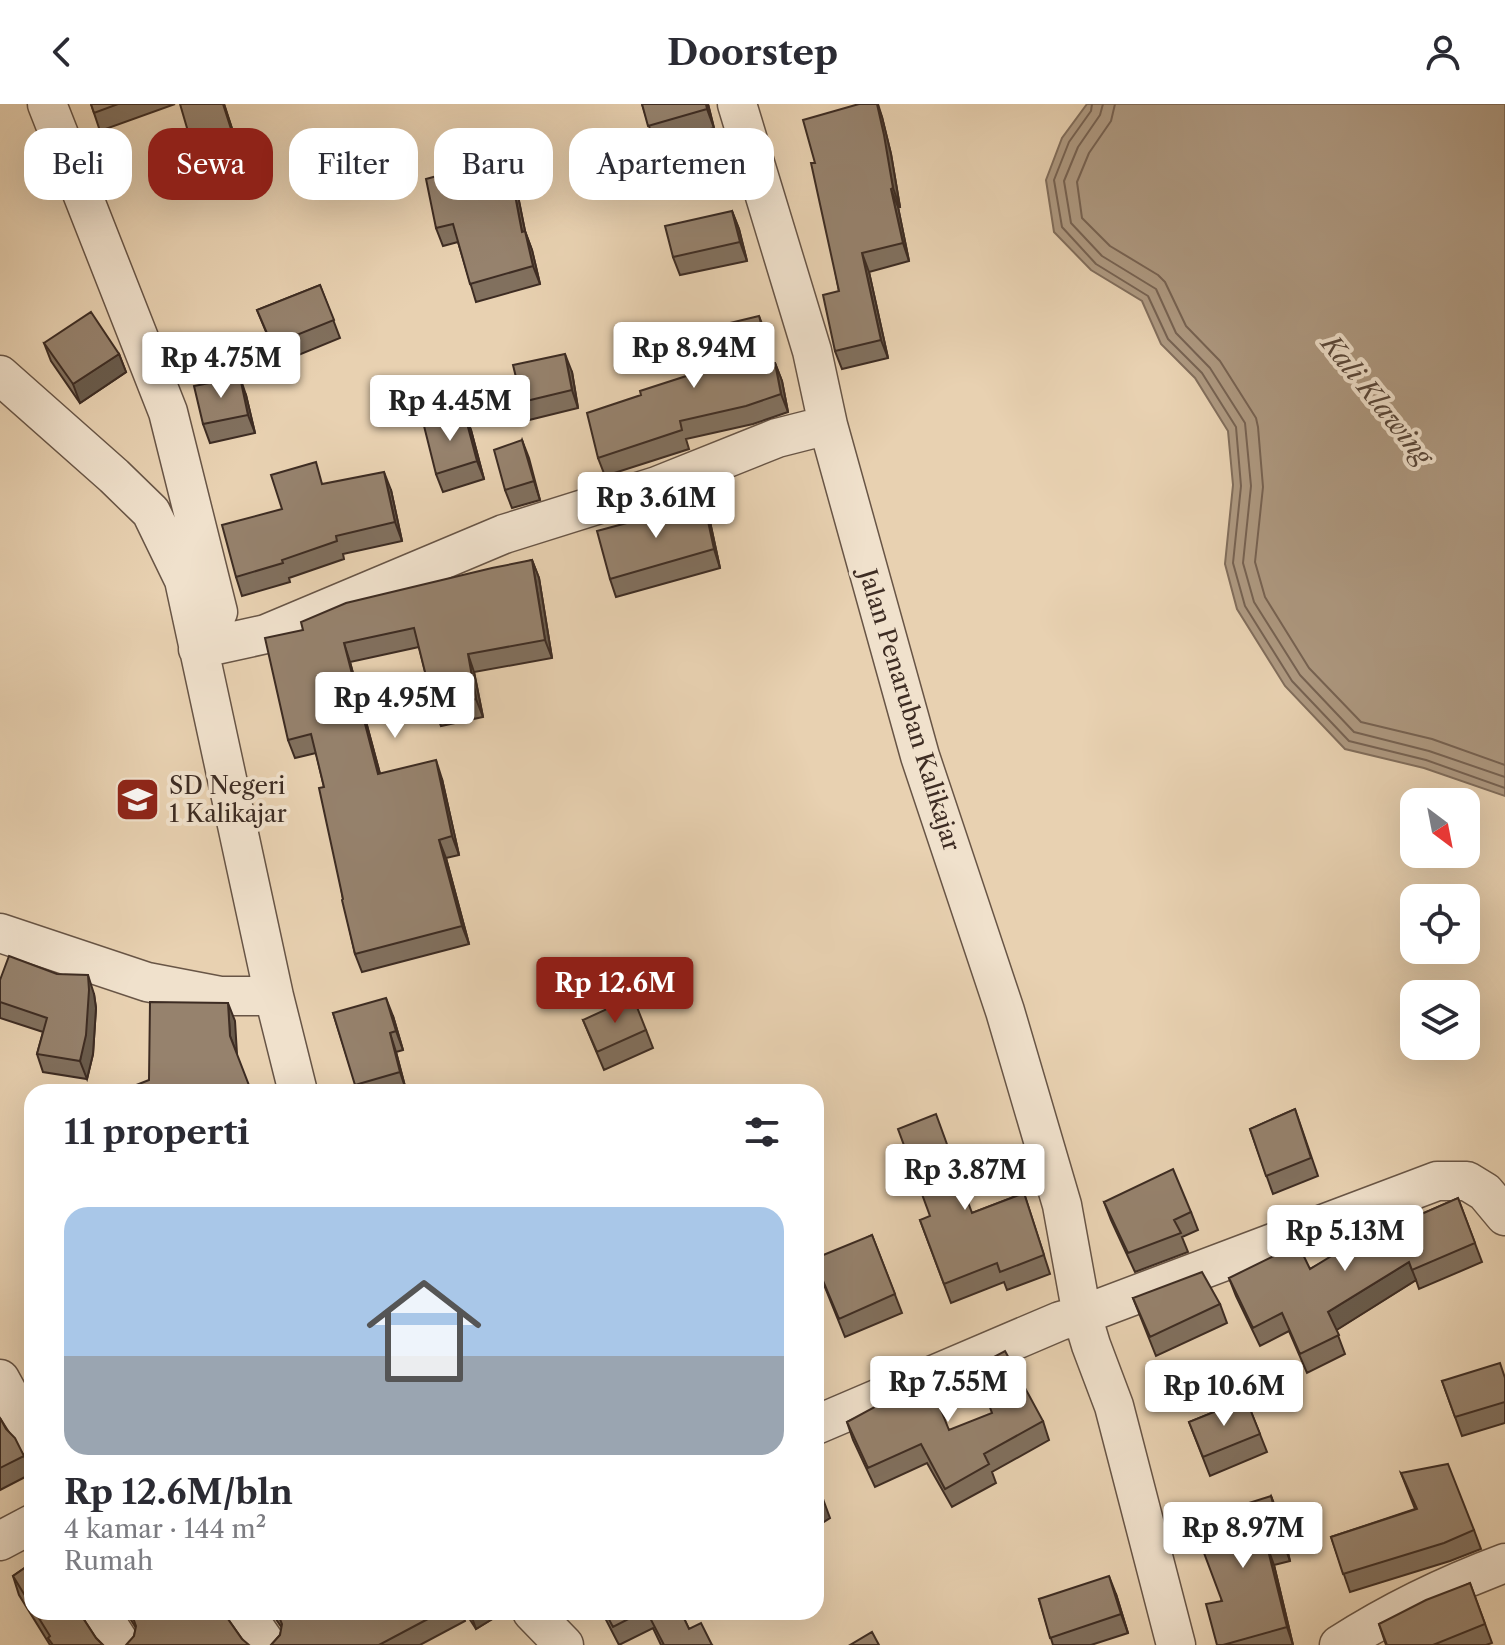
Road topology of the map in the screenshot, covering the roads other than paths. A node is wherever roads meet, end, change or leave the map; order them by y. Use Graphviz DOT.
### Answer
graph roads {
  1 [pos="47,104"];
  2 [pos="737,104"];
  3 [pos="0,375"];
  4 [pos="828,425"];
  5 [pos="211,646"];
  6 [pos="1,937"];
  7 [pos="274,996"];
  8 [pos="296,1084"];
  9 [pos="1505,1216"];
  10 [pos="1082,1315"];
  11 [pos="0,1379"];
  12 [pos="24,1422"];
  13 [pos="824,1422"];
  14 [pos="24,1528"];
  15 [pos="0,1541"];
  16 [pos="1505,1563"];
  17 [pos="105,1620"];
  18 [pos="250,1620"];
  19 [pos="540,1620"];
  20 [pos="121,1645"];
  21 [pos="267,1645"];
  22 [pos="564,1645"];
  23 [pos="1176,1645"];
  24 [pos="1339,1645"];
  1 -- 5 [label="street"];
  2 -- 4 [label="street, Jalan Penaruban Kalikajar"];
  3 -- 5 [label="street"];
  4 -- 5 [label="street"];
  4 -- 10 [label="street, Jalan Penaruban Kalikajar"];
  5 -- 7 [label="street"];
  6 -- 7 [label="street"];
  7 -- 8 [label="street"];
  9 -- 10 [label="street"];
  10 -- 13 [label="street"];
  10 -- 23 [label="street, Jalan Penaruban Kalikajar"];
  11 -- 12 [label="street"];
  14 -- 15 [label="street"];
  16 -- 24 [label="street"];
  17 -- 20 [label="street"];
  18 -- 21 [label="street"];
  19 -- 22 [label="street"];
}
